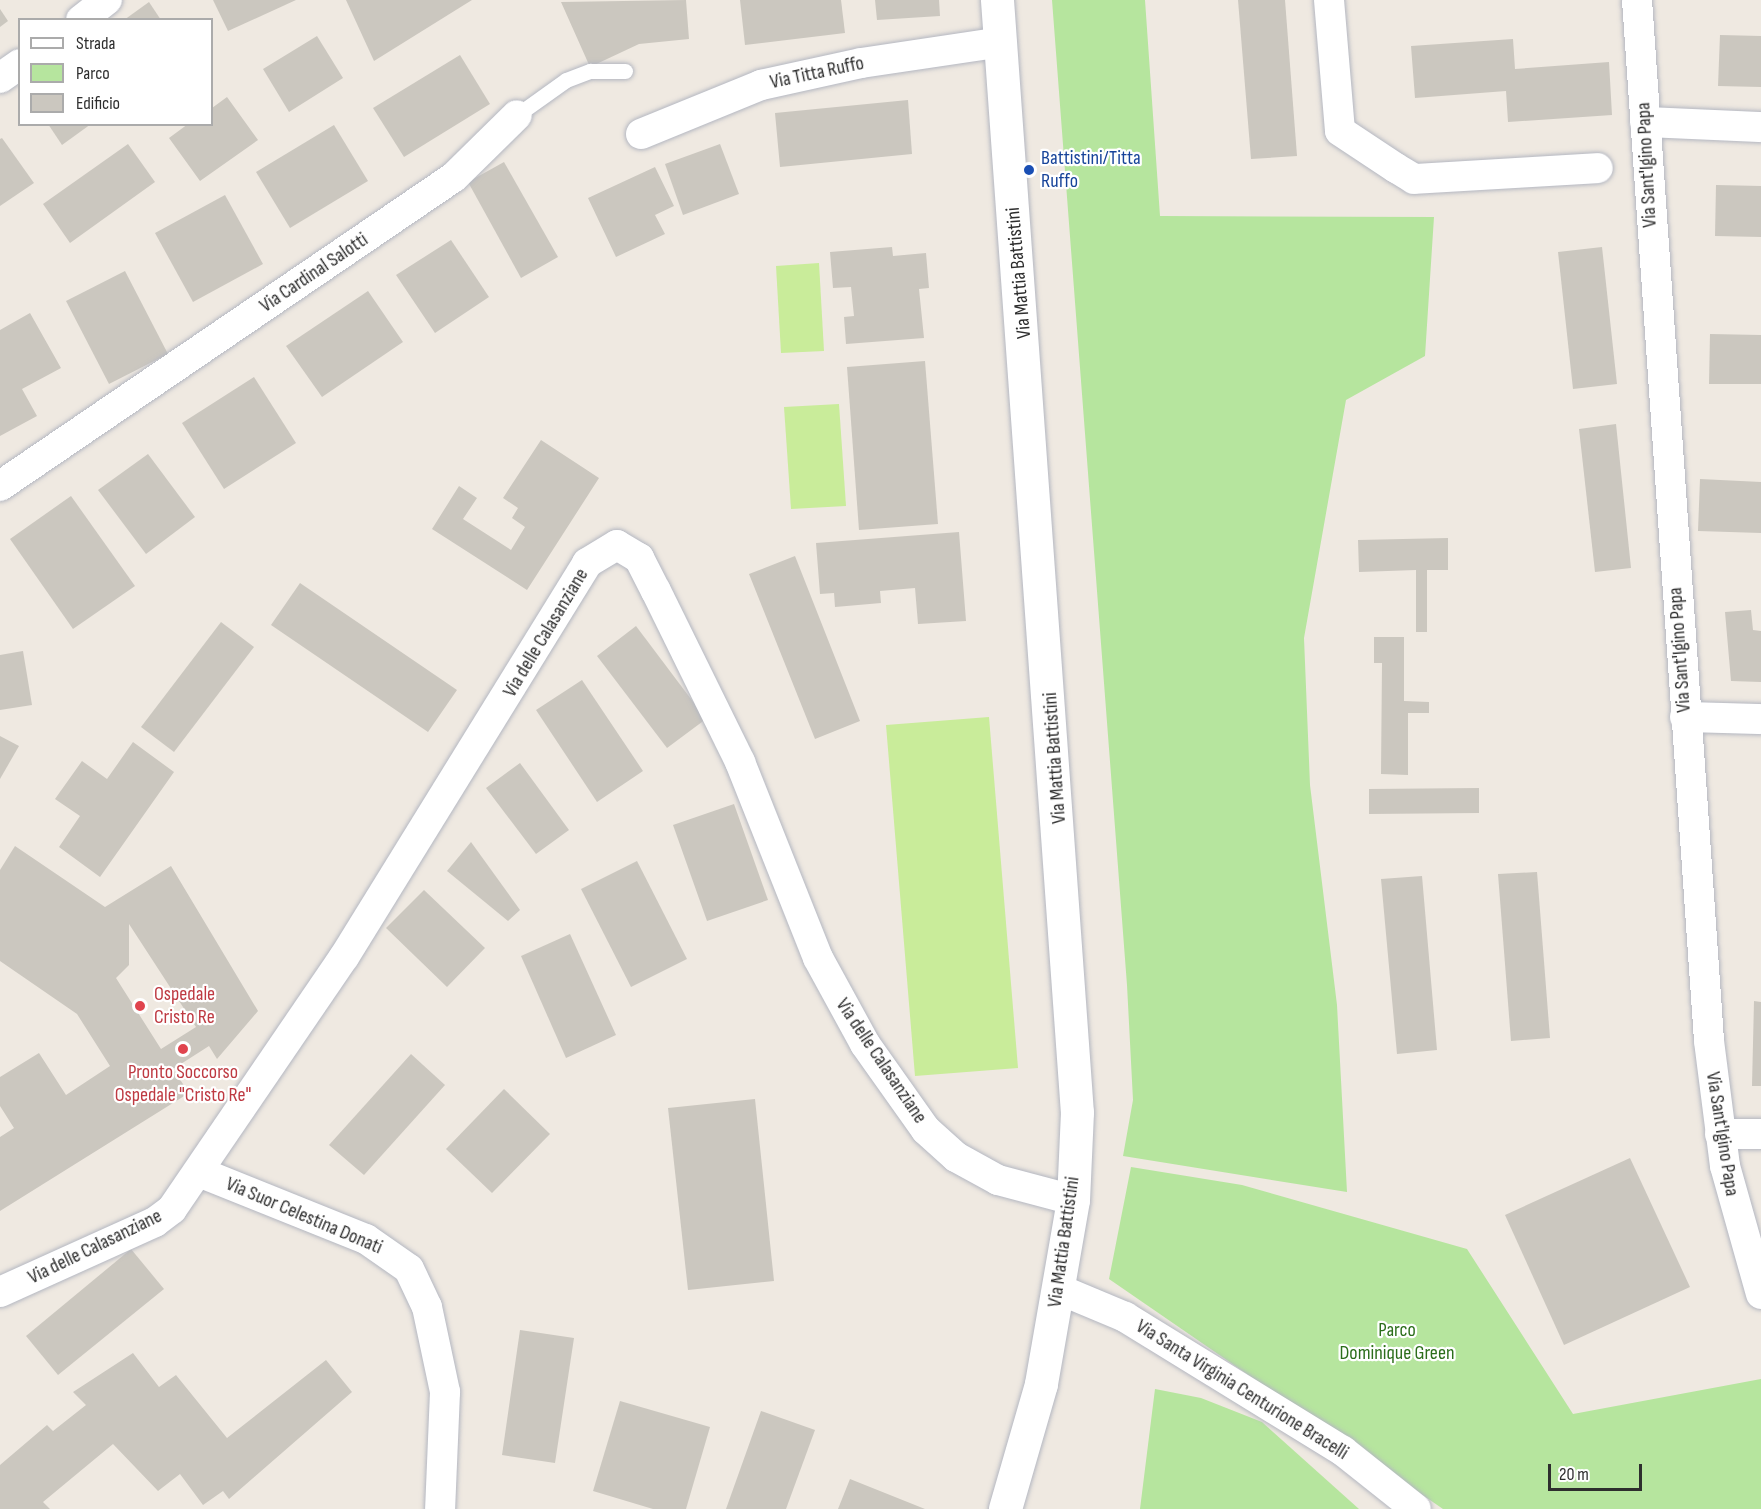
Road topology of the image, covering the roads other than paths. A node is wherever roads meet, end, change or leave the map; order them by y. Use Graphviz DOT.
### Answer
graph roads {
  1 [pos="107,0"];
  2 [pos="997,0"];
  3 [pos="1329,0"];
  4 [pos="1637,0"];
  5 [pos="84,18"];
  6 [pos="1001,42"];
  7 [pos="18,65"];
  8 [pos="625,71"];
  9 [pos="0,78"];
  10 [pos="517,115"];
  11 [pos="1645,122"];
  12 [pos="1761,127"];
  13 [pos="641,134"];
  14 [pos="1598,168"];
  15 [pos="0,486"];
  16 [pos="1685,717"];
  17 [pos="1761,719"];
  18 [pos="1720,1134"];
  19 [pos="1761,1134"];
  20 [pos="199,1172"];
  21 [pos="1073,1200"];
  22 [pos="1058,1288"];
  23 [pos="0,1292"];
  24 [pos="1761,1294"];
  25 [pos="440,1509"];
  26 [pos="1005,1509"];
  27 [pos="1416,1509"];
  1 -- 5 [label="street"];
  2 -- 6 [label="main road, Via Mattia Battistini"];
  3 -- 14 [label="street"];
  4 -- 11 [label="street, Via Sant'Igino Papa"];
  6 -- 13 [label="street, Via Titta Ruffo"];
  6 -- 21 [label="main road, Via Mattia Battistini"];
  7 -- 9 [label="street"];
  8 -- 10 [label="lane, Via Cardinal Salotti"];
  10 -- 15 [label="street, Via Cardinal Salotti"];
  11 -- 12 [label="street"];
  11 -- 16 [label="street, Via Sant'Igino Papa"];
  16 -- 17 [label="street"];
  16 -- 18 [label="street, Via Sant'Igino Papa"];
  18 -- 19 [label="street"];
  18 -- 24 [label="street, Via Sant'Igino Papa"];
  20 -- 21 [label="street, Via delle Calasanziane"];
  20 -- 23 [label="street, Via delle Calasanziane"];
  20 -- 25 [label="street, Via Suor Celestina Donati"];
  21 -- 22 [label="main road, Via Mattia Battistini"];
  22 -- 26 [label="main road, Via Mattia Battistini"];
  22 -- 27 [label="street, Via Santa Virginia Centurione Bracelli"];
}
